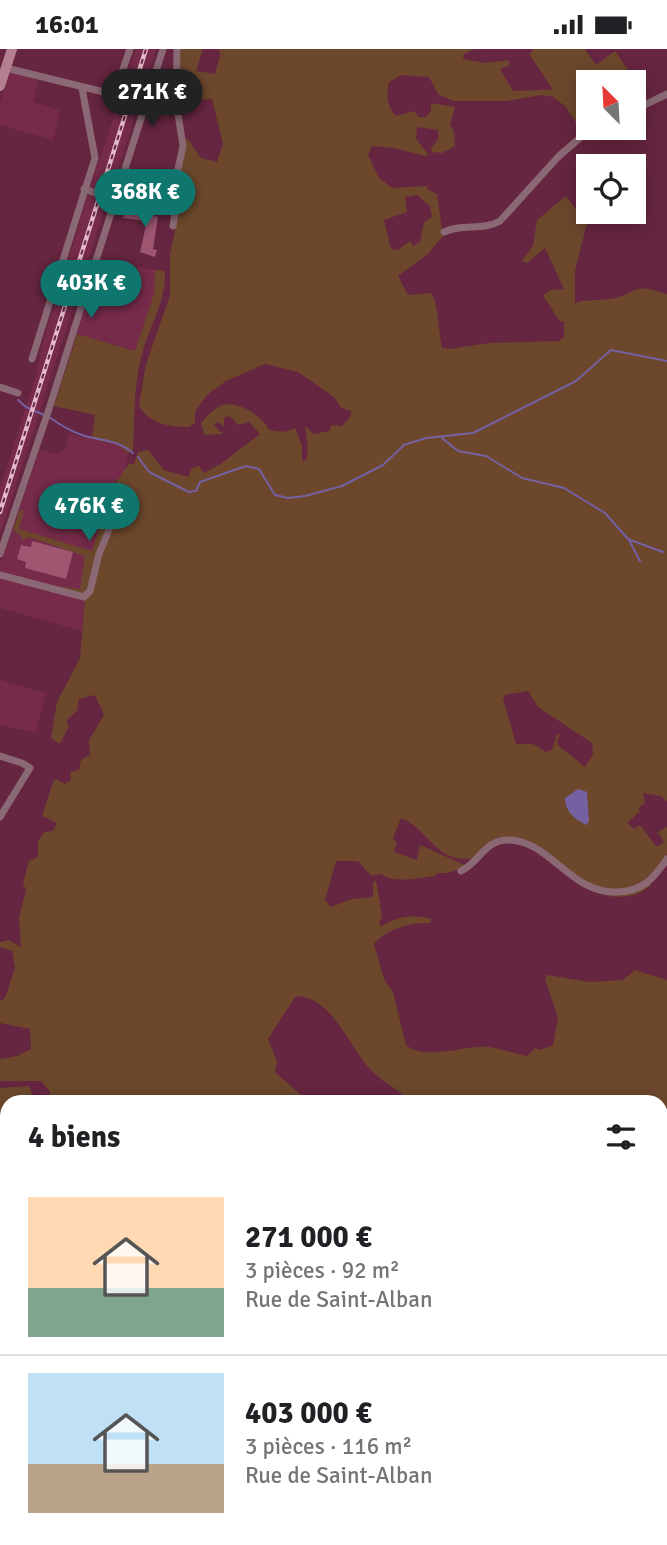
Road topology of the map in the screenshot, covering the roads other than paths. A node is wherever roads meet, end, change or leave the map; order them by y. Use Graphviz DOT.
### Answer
graph roads {
  1 [pos="12,49"];
  2 [pos="130,49"];
  3 [pos="163,49"];
  4 [pos="177,49"];
  5 [pos="6,68"];
  6 [pos="0,86"];
  7 [pos="82,88"];
  8 [pos="667,94"];
  9 [pos="646,104"];
  10 [pos="577,140"];
  11 [pos="84,190"];
  12 [pos="116,200"];
  13 [pos="173,226"];
  14 [pos="444,232"];
  15 [pos="32,359"];
  16 [pos="0,387"];
  17 [pos="18,393"];
  18 [pos="118,508"];
  19 [pos="0,554"];
  20 [pos="0,575"];
  21 [pos="0,756"];
  22 [pos="0,817"];
  23 [pos="667,859"];
  24 [pos="461,871"];
  1 -- 5 [label="main road"];
  2 -- 7 [label="street"];
  3 -- 12 [label="street"];
  4 -- 13 [label="street"];
  5 -- 6 [label="main road"];
  5 -- 7 [label="street"];
  7 -- 11 [label="street"];
  8 -- 9 [label="street"];
  10 -- 14 [label="street"];
  11 -- 12 [label="street"];
  11 -- 15 [label="street"];
  12 -- 19 [label="street"];
  16 -- 17 [label="street"];
  18 -- 20 [label="street"];
  21 -- 22 [label="street"];
  23 -- 24 [label="street"];
}
